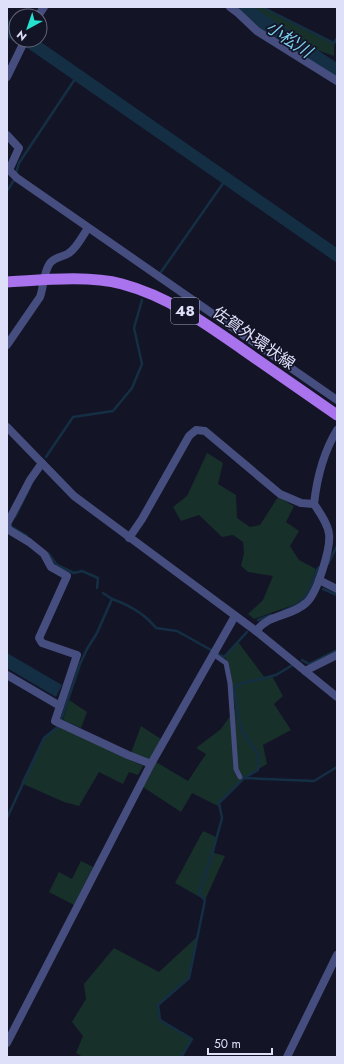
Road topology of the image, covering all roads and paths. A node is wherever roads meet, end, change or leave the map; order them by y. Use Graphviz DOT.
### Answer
graph roads {
  1 [pos="230,7"];
  2 [pos="21,48"];
  3 [pos="7,77"];
  4 [pos="337,81"];
  5 [pos="7,135"];
  6 [pos="88,228"];
  7 [pos="44,280"];
  8 [pos="7,282"];
  9 [pos="7,345"];
  10 [pos="337,400"];
  11 [pos="337,415"];
  12 [pos="7,427"];
  13 [pos="337,430"];
  14 [pos="42,463"];
  15 [pos="314,504"];
  16 [pos="7,525"];
  17 [pos="129,538"];
  18 [pos="319,580"];
  19 [pos="337,589"];
  20 [pos="235,616"];
  21 [pos="256,631"];
  22 [pos="213,654"];
  23 [pos="337,655"];
  24 [pos="305,671"];
  25 [pos="7,675"];
  26 [pos="337,696"];
  27 [pos="60,706"];
  28 [pos="151,764"];
  29 [pos="240,777"];
  30 [pos="337,955"];
  31 [pos="7,1043"];
  32 [pos="288,1057"];
  1 -- 4 [label="street"];
  2 -- 3 [label="street"];
  5 -- 6 [label="street"];
  6 -- 7 [label="street"];
  6 -- 10 [label="street"];
  7 -- 8 [label="main road, 佐賀外環状線 / 48"];
  7 -- 9 [label="street"];
  7 -- 11 [label="main road, 佐賀外環状線 / 48"];
  12 -- 14 [label="street"];
  13 -- 15 [label="street"];
  14 -- 16 [label="street"];
  14 -- 17 [label="street"];
  15 -- 17 [label="street"];
  15 -- 18 [label="street"];
  16 -- 27 [label="street"];
  17 -- 20 [label="street"];
  18 -- 19 [label="street"];
  18 -- 21 [label="street"];
  20 -- 21 [label="street"];
  20 -- 22 [label="street"];
  21 -- 24 [label="street"];
  22 -- 28 [label="street"];
  22 -- 29 [label="lane"];
  23 -- 24 [label="street"];
  24 -- 26 [label="street"];
  25 -- 27 [label="street"];
  27 -- 28 [label="street"];
  28 -- 31 [label="street"];
  30 -- 32 [label="street"];
}
